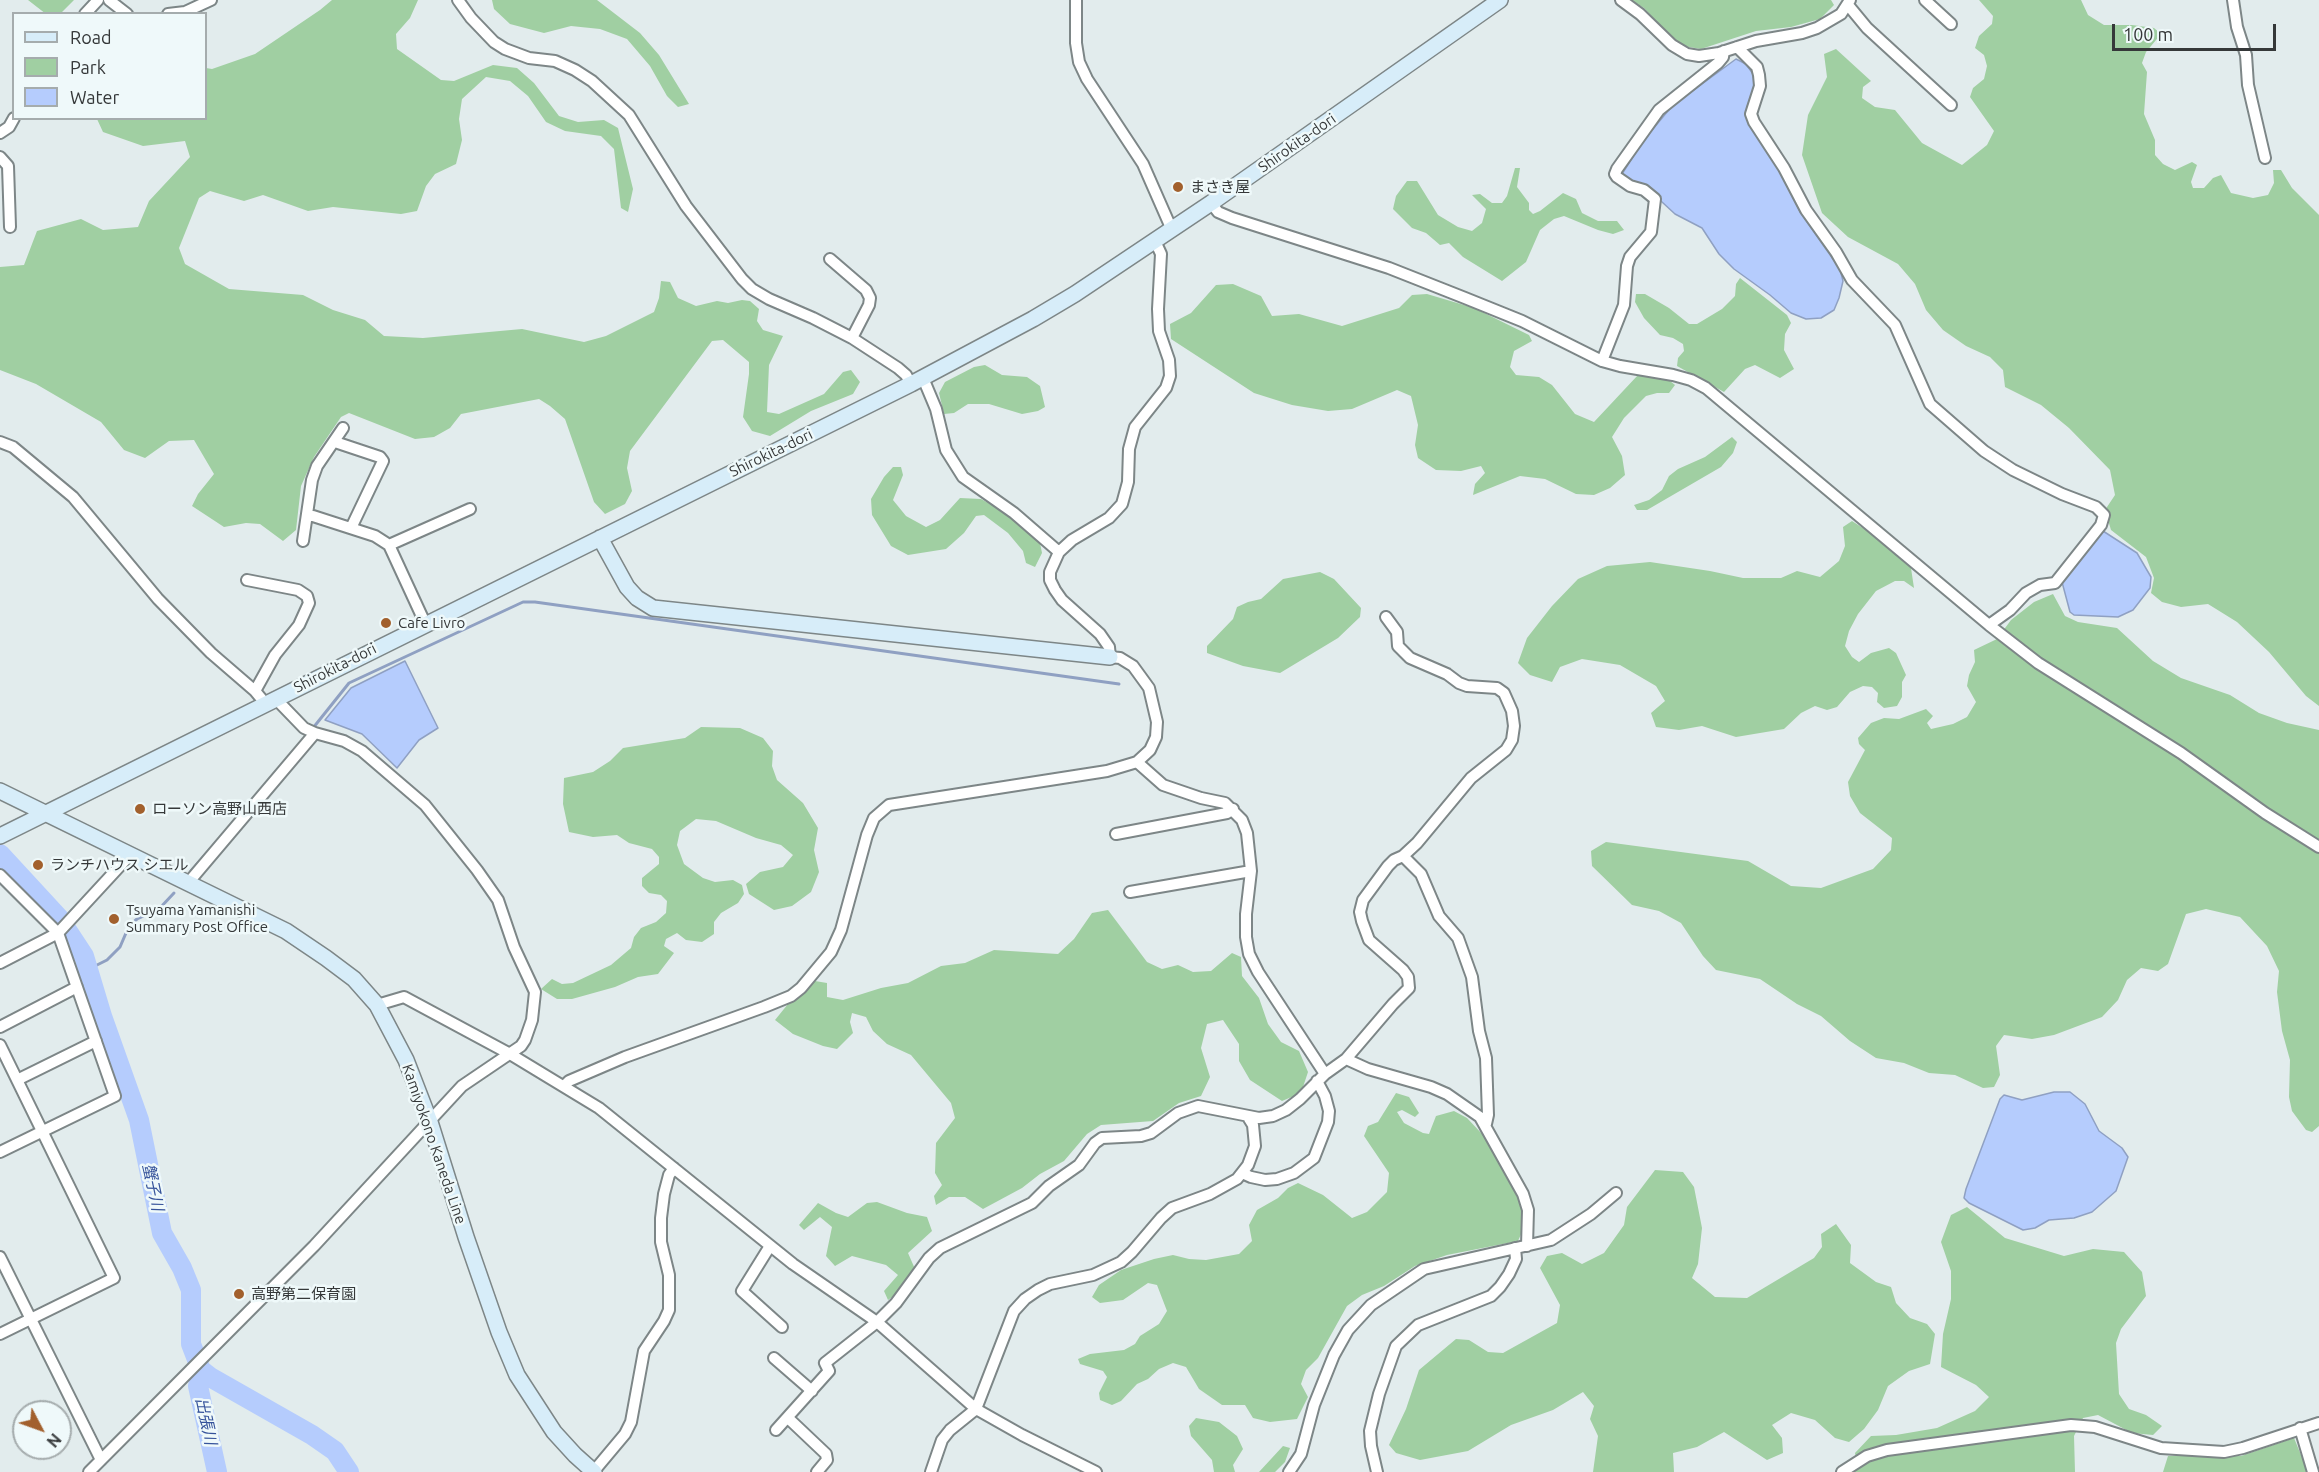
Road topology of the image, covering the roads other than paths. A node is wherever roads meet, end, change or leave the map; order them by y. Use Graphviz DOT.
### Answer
graph roads {
  1 [pos="98,0"];
  2 [pos="109,0"];
  3 [pos="211,0"];
  4 [pos="458,0"];
  5 [pos="1076,0"];
  6 [pos="1500,0"];
  7 [pos="1620,0"];
  8 [pos="1925,0"];
  9 [pos="2233,0"];
  10 [pos="1849,3"];
  11 [pos="86,12"];
  12 [pos="124,12"];
  13 [pos="185,12"];
  14 [pos="1951,24"];
  15 [pos="1737,47"];
  16 [pos="1724,51"];
  17 [pos="1952,105"];
  18 [pos="13,120"];
  19 [pos="0,133"];
  20 [pos="0,157"];
  21 [pos="2265,158"];
  22 [pos="1211,203"];
  23 [pos="10,226"];
  24 [pos="1172,230"];
  25 [pos="1155,241"];
  26 [pos="830,259"];
  27 [pos="852,338"];
  28 [pos="1602,361"];
  29 [pos="917,381"];
  30 [pos="343,428"];
  31 [pos="0,442"];
  32 [pos="335,442"];
  33 [pos="470,509"];
  34 [pos="307,516"];
  35 [pos="351,528"];
  36 [pos="600,538"];
  37 [pos="303,541"];
  38 [pos="389,545"];
  39 [pos="1059,552"];
  40 [pos="247,580"];
  41 [pos="1386,617"];
  42 [pos="425,623"];
  43 [pos="1989,625"];
  44 [pos="1110,657"];
  45 [pos="255,691"];
  46 [pos="270,701"];
  47 [pos="315,733"];
  48 [pos="1137,762"];
  49 [pos="0,792"];
  50 [pos="1233,809"];
  51 [pos="45,815"];
  52 [pos="1116,834"];
  53 [pos="0,836"];
  54 [pos="2319,847"];
  55 [pos="130,855"];
  56 [pos="1403,856"];
  57 [pos="1251,871"];
  58 [pos="0,875"];
  59 [pos="188,883"];
  60 [pos="1130,892"];
  61 [pos="58,933"];
  62 [pos="0,963"];
  63 [pos="77,987"];
  64 [pos="377,1005"];
  65 [pos="0,1027"];
  66 [pos="96,1041"];
  67 [pos="0,1045"];
  68 [pos="510,1054"];
  69 [pos="1346,1059"];
  70 [pos="1321,1078"];
  71 [pos="17,1080"];
  72 [pos="564,1086"];
  73 [pos="1248,1117"];
  74 [pos="430,1122"];
  75 [pos="1486,1124"];
  76 [pos="42,1132"];
  77 [pos="0,1152"];
  78 [pos="674,1168"];
  79 [pos="1242,1173"];
  80 [pos="1616,1193"];
  81 [pos="770,1246"];
  82 [pos="1521,1247"];
  83 [pos="0,1257"];
  84 [pos="30,1320"];
  85 [pos="877,1322"];
  86 [pos="782,1327"];
  87 [pos="0,1334"];
  88 [pos="774,1358"];
  89 [pos="812,1391"];
  90 [pos="976,1409"];
  91 [pos="788,1418"];
  92 [pos="2319,1423"];
  93 [pos="2300,1428"];
  94 [pos="776,1430"];
  95 [pos="101,1460"];
  96 [pos="89,1472"];
  97 [pos="594,1472"];
  98 [pos="816,1472"];
  99 [pos="931,1472"];
  100 [pos="1096,1472"];
  101 [pos="1289,1472"];
  102 [pos="1377,1472"];
  103 [pos="1842,1472"];
  104 [pos="2313,1472"];
  1 -- 11 [label="street"];
  2 -- 12 [label="street"];
  3 -- 13 [label="street"];
  4 -- 27 [label="street"];
  5 -- 24 [label="street"];
  6 -- 22 [label="street, Shirokita-dori"];
  7 -- 16 [label="street"];
  8 -- 14 [label="street"];
  9 -- 21 [label="street"];
  10 -- 15 [label="street"];
  10 -- 17 [label="street"];
  15 -- 16 [label="street"];
  15 -- 43 [label="street"];
  16 -- 28 [label="street"];
  18 -- 19 [label="street"];
  20 -- 23 [label="street"];
  22 -- 24 [label="street, Shirokita-dori"];
  22 -- 28 [label="street"];
  24 -- 25 [label="street, Shirokita-dori"];
  25 -- 29 [label="street, Shirokita-dori"];
  25 -- 39 [label="street"];
  26 -- 27 [label="street"];
  27 -- 29 [label="street"];
  28 -- 43 [label="street"];
  29 -- 36 [label="street, Shirokita-dori"];
  29 -- 39 [label="street"];
  30 -- 32 [label="street"];
  31 -- 45 [label="street"];
  32 -- 34 [label="street"];
  32 -- 35 [label="street"];
  33 -- 38 [label="street"];
  34 -- 35 [label="street"];
  34 -- 37 [label="street"];
  35 -- 38 [label="street"];
  36 -- 42 [label="street, Shirokita-dori"];
  36 -- 44 [label="street"];
  38 -- 42 [label="street"];
  39 -- 44 [label="street"];
  40 -- 45 [label="street"];
  41 -- 56 [label="street"];
  42 -- 46 [label="street, Shirokita-dori"];
  43 -- 54 [label="street"];
  44 -- 48 [label="street"];
  45 -- 46 [label="street"];
  46 -- 47 [label="street"];
  46 -- 51 [label="street, Shirokita-dori"];
  47 -- 59 [label="street"];
  47 -- 68 [label="street"];
  48 -- 50 [label="street"];
  48 -- 72 [label="street"];
  49 -- 51 [label="street, Kamiyokono Kaneda Line"];
  50 -- 52 [label="street"];
  50 -- 57 [label="street"];
  51 -- 53 [label="street, Shirokita-dori"];
  51 -- 55 [label="street, Kamiyokono Kaneda Line"];
  55 -- 59 [label="street, Kamiyokono Kaneda Line"];
  55 -- 61 [label="street"];
  56 -- 69 [label="street"];
  56 -- 75 [label="street"];
  57 -- 60 [label="street"];
  57 -- 70 [label="street"];
  58 -- 61 [label="street"];
  59 -- 64 [label="street, Kamiyokono Kaneda Line"];
  61 -- 62 [label="street"];
  61 -- 63 [label="street"];
  63 -- 65 [label="street"];
  63 -- 66 [label="street"];
  64 -- 68 [label="street"];
  64 -- 74 [label="street, Kamiyokono Kaneda Line"];
  66 -- 71 [label="street"];
  66 -- 76 [label="street"];
  67 -- 71 [label="street"];
  68 -- 72 [label="street"];
  68 -- 74 [label="street"];
  69 -- 70 [label="street"];
  69 -- 75 [label="street"];
  70 -- 73 [label="street"];
  70 -- 79 [label="street"];
  71 -- 76 [label="street"];
  72 -- 78 [label="street"];
  73 -- 79 [label="street"];
  73 -- 85 [label="street"];
  74 -- 95 [label="street"];
  74 -- 97 [label="street, Kamiyokono Kaneda Line"];
  75 -- 82 [label="street"];
  76 -- 77 [label="street"];
  76 -- 84 [label="street"];
  78 -- 81 [label="street"];
  78 -- 97 [label="street"];
  79 -- 90 [label="street"];
  80 -- 82 [label="street"];
  81 -- 85 [label="street"];
  81 -- 86 [label="street"];
  82 -- 101 [label="street"];
  82 -- 102 [label="street"];
  83 -- 84 [label="street"];
  84 -- 87 [label="street"];
  84 -- 95 [label="street"];
  85 -- 89 [label="street"];
  85 -- 90 [label="street"];
  88 -- 89 [label="street"];
  89 -- 91 [label="street"];
  90 -- 99 [label="street"];
  90 -- 100 [label="street"];
  91 -- 94 [label="street"];
  91 -- 98 [label="street"];
  92 -- 93 [label="street"];
  93 -- 103 [label="street"];
  93 -- 104 [label="street"];
  95 -- 96 [label="street"];
}
